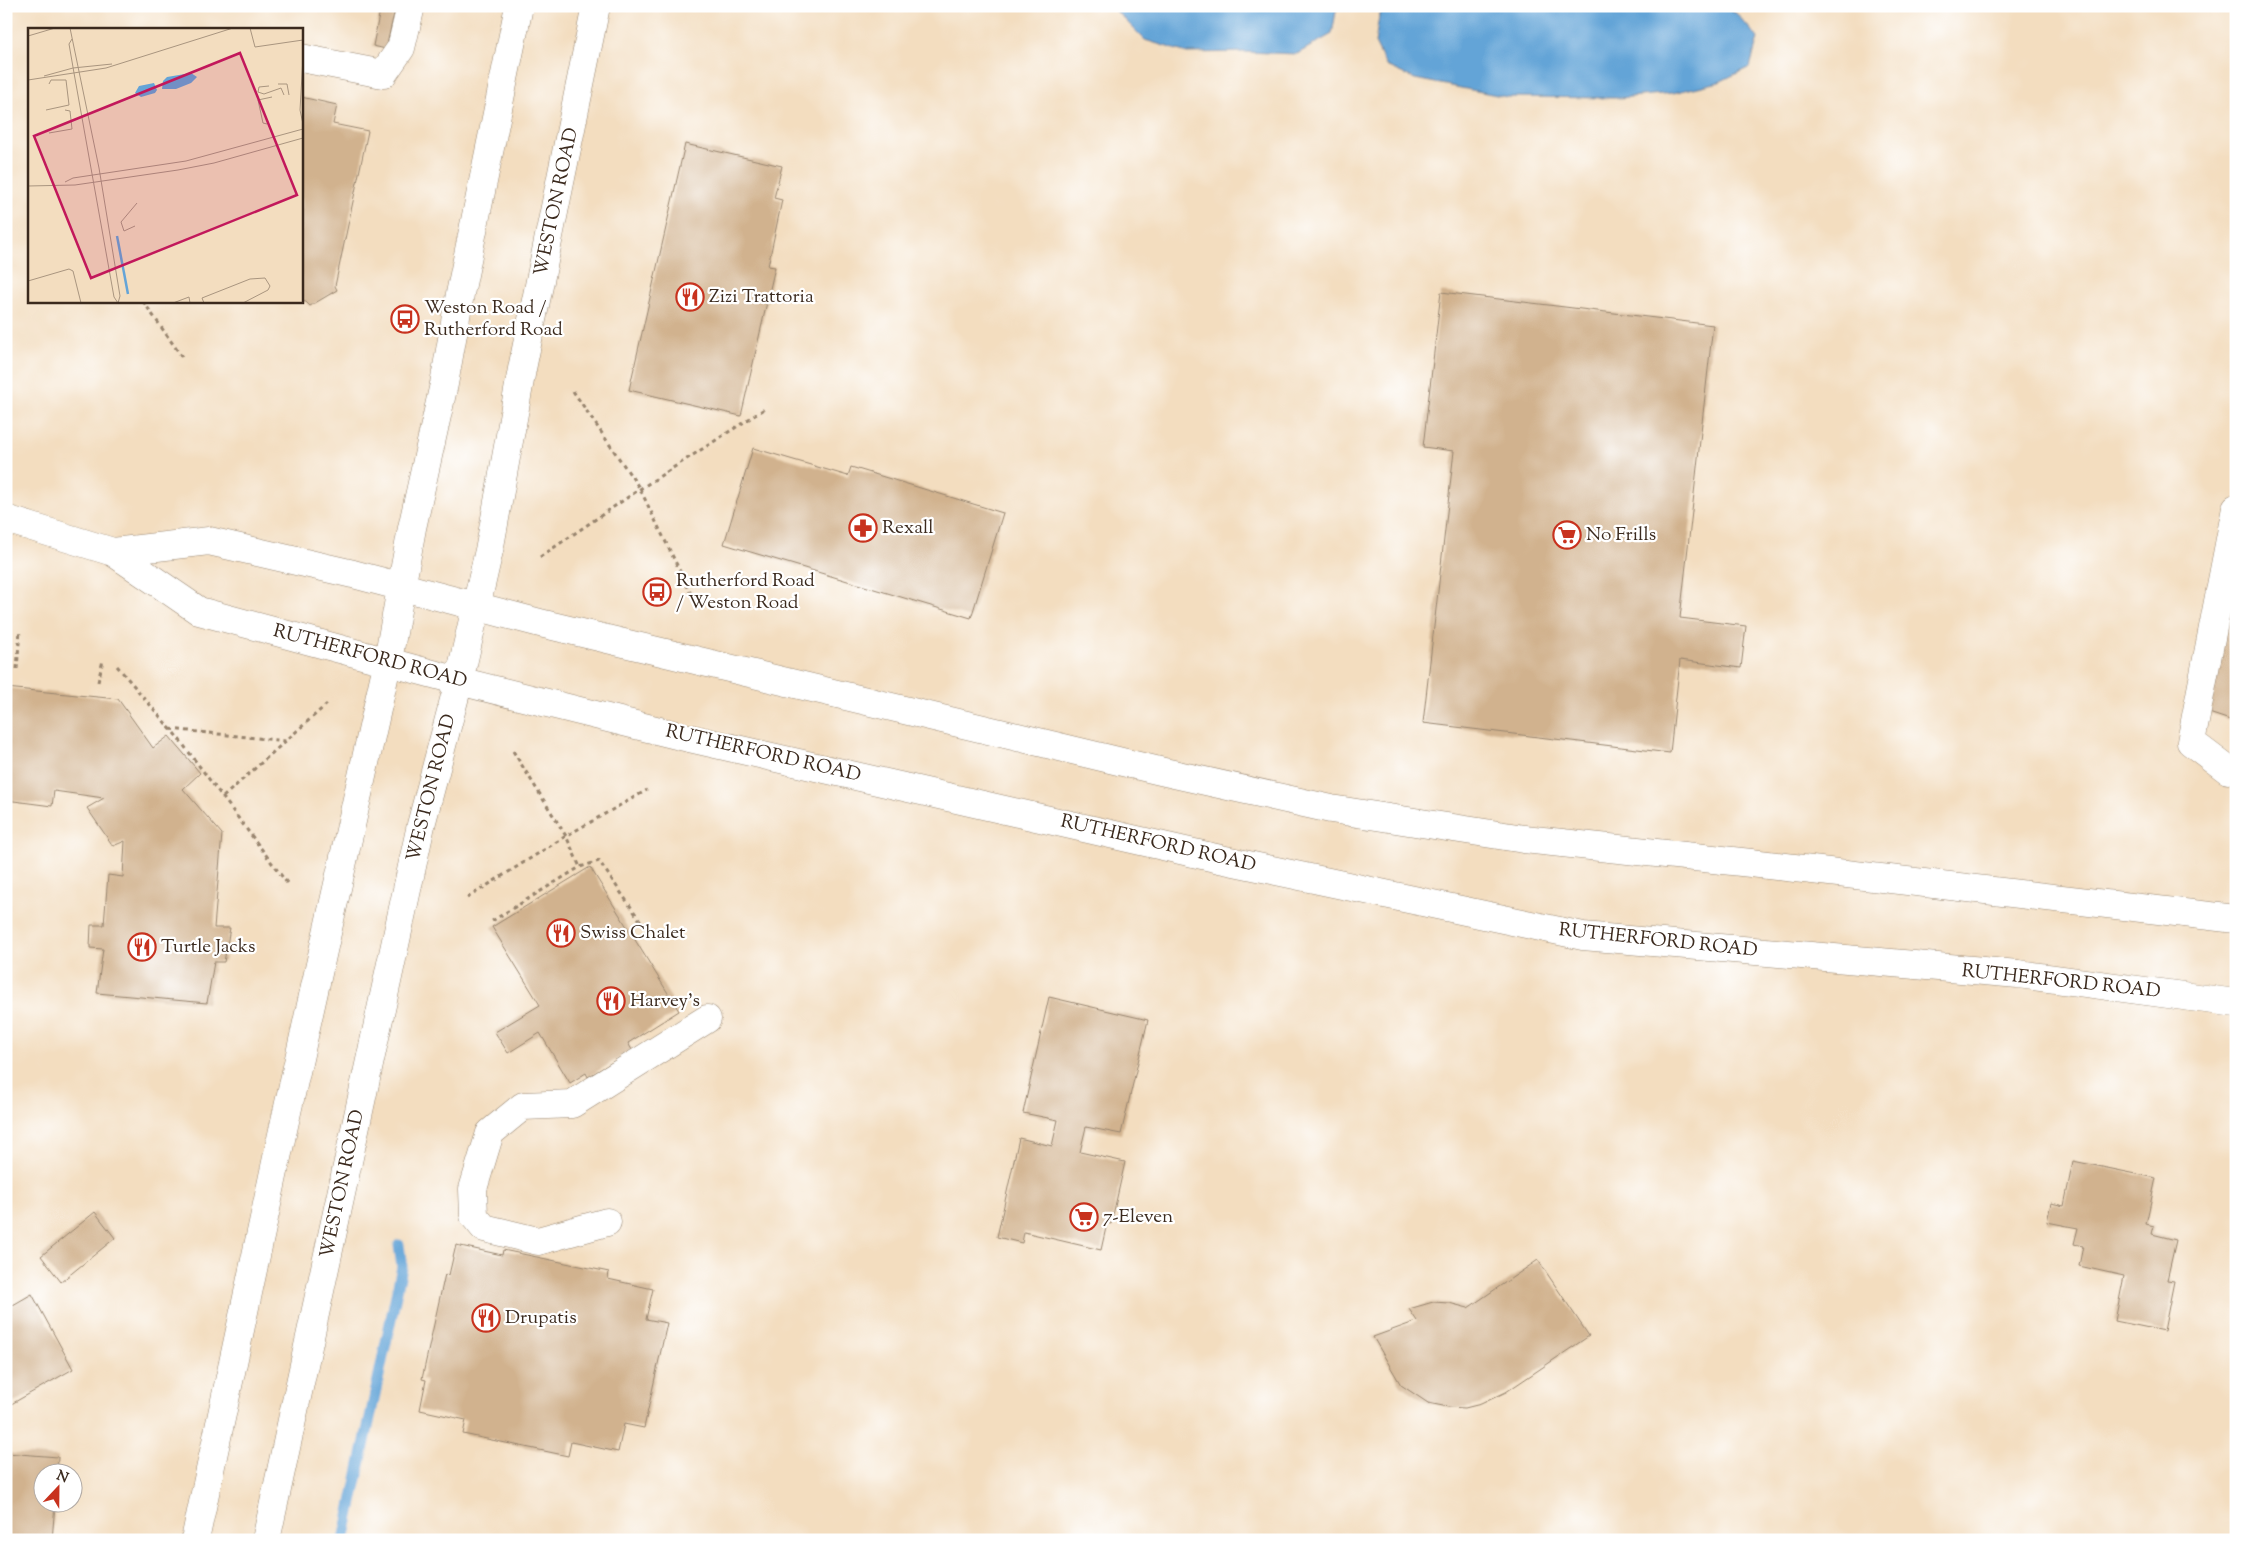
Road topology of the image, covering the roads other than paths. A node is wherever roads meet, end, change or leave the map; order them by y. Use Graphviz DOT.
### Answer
graph roads {
  1 [pos="411,6"];
  2 [pos="519,6"];
  3 [pos="596,6"];
  4 [pos="302,58"];
  5 [pos="2236,508"];
  6 [pos="6,519"];
  7 [pos="113,552"];
  8 [pos="400,587"];
  9 [pos="476,607"];
  10 [pos="388,660"];
  11 [pos="459,681"];
  12 [pos="2228,770"];
  13 [pos="2236,919"];
  14 [pos="2236,1002"];
  15 [pos="707,1019"];
  16 [pos="607,1222"];
  17 [pos="195,1540"];
  18 [pos="266,1540"];
  1 -- 4 [label="main road"];
  2 -- 8 [label="main road"];
  3 -- 9 [label="main road, WESTON ROAD"];
  5 -- 12 [label="main road"];
  6 -- 7 [label="main road, RUTHERFORD ROAD"];
  7 -- 8 [label="main road, RUTHERFORD ROAD"];
  7 -- 10 [label="main road, RUTHERFORD ROAD"];
  8 -- 9 [label="main road, RUTHERFORD ROAD"];
  8 -- 10 [label="main road"];
  9 -- 11 [label="main road, WESTON ROAD"];
  9 -- 13 [label="main road, RUTHERFORD ROAD"];
  10 -- 11 [label="main road, RUTHERFORD ROAD"];
  10 -- 17 [label="main road"];
  11 -- 14 [label="main road, RUTHERFORD ROAD"];
  11 -- 18 [label="main road, WESTON ROAD"];
  15 -- 16 [label="main road"];
}
